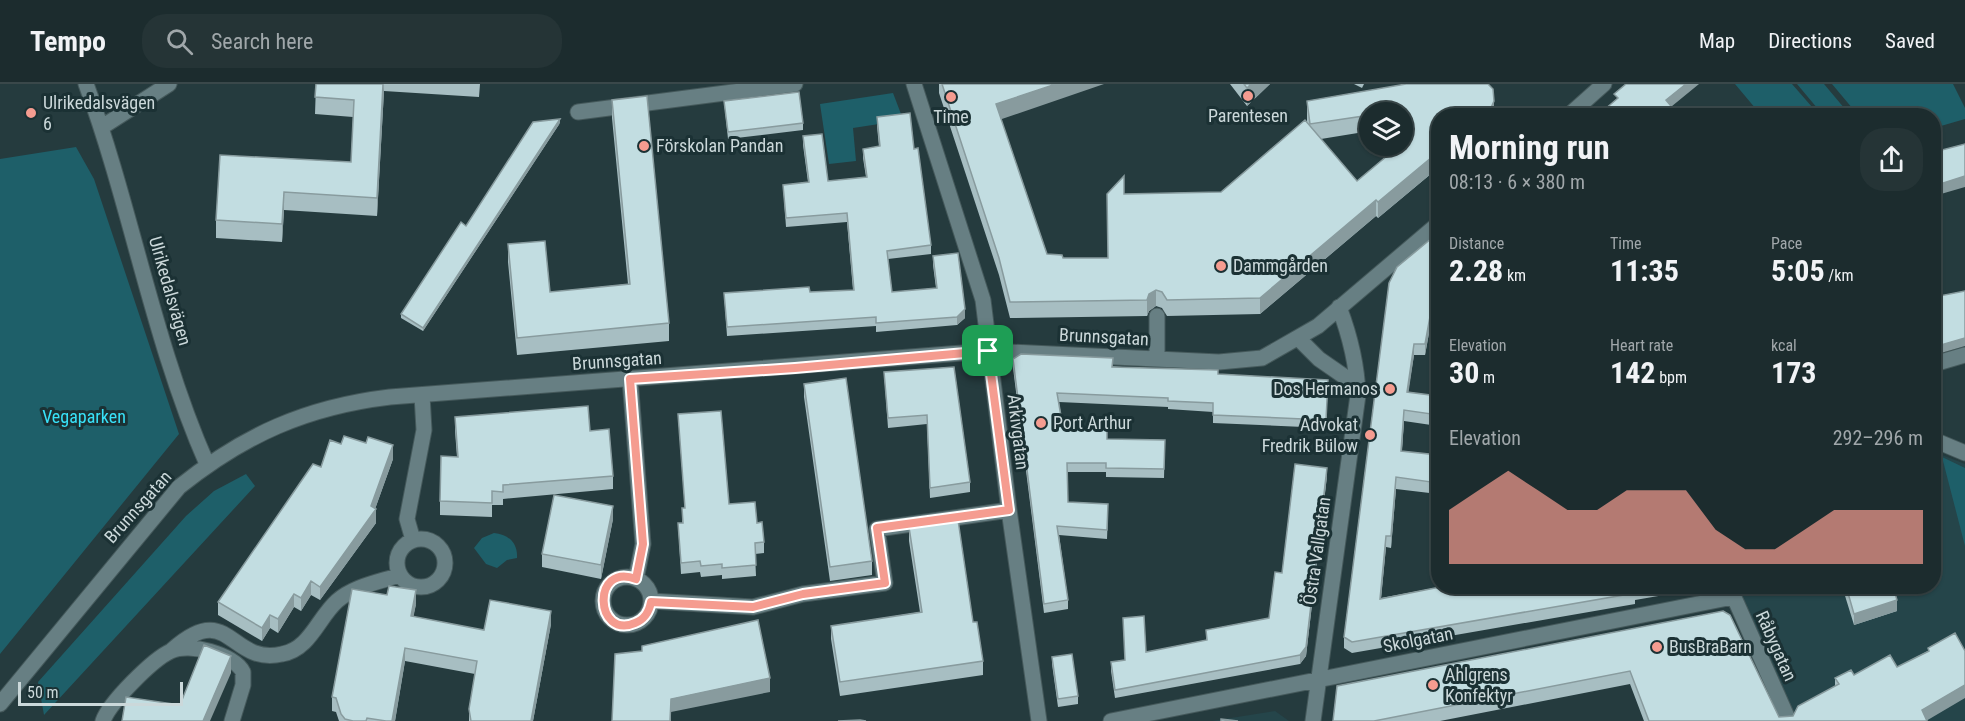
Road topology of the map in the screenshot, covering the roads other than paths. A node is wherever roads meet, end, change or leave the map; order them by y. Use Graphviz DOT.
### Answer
graph roads {
  1 [pos="86,84"];
  2 [pos="169,84"];
  3 [pos="795,84"];
  4 [pos="914,84"];
  5 [pos="1604,84"];
  6 [pos="1577,108"];
  7 [pos="578,112"];
  8 [pos="102,127"];
  9 [pos="1431,230"];
  10 [pos="1339,307"];
  11 [pos="1156,316"];
  12 [pos="1299,339"];
  13 [pos="988,351"];
  14 [pos="1965,356"];
  15 [pos="1157,359"];
  16 [pos="1941,362"];
  17 [pos="630,379"];
  18 [pos="1358,386"];
  19 [pos="422,395"];
  20 [pos="1941,443"];
  21 [pos="1965,453"];
  22 [pos="207,464"];
  23 [pos="1009,510"];
  24 [pos="413,540"];
  25 [pos="400,575"];
  26 [pos="636,579"];
  27 [pos="1722,594"];
  28 [pos="1732,594"];
  29 [pos="651,602"];
  30 [pos="172,650"];
  31 [pos="1318,680"];
  32 [pos="1,703"];
  33 [pos="103,721"];
  34 [pos="232,721"];
  35 [pos="1039,721"];
  36 [pos="1111,721"];
  37 [pos="1313,721"];
  38 [pos="1789,721"];
  1 -- 8 [label="street, Ulrikedalsvägen"];
  2 -- 8 [label="street"];
  3 -- 7 [label="street"];
  4 -- 13 [label="street, Arkivgatan"];
  5 -- 6 [label="street"];
  8 -- 22 [label="street, Ulrikedalsvägen"];
  9 -- 10 [label="street, Brunnsgatan"];
  10 -- 12 [label="street, Brunnsgatan"];
  10 -- 18 [label="street, Östra Vallgatan"];
  11 -- 15 [label="street"];
  12 -- 15 [label="street, Brunnsgatan"];
  12 -- 18 [label="street"];
  13 -- 15 [label="street, Brunnsgatan"];
  13 -- 17 [label="street, Brunnsgatan"];
  13 -- 23 [label="street, Arkivgatan"];
  14 -- 16 [label="street"];
  17 -- 19 [label="street, Brunnsgatan"];
  17 -- 26 [label="street"];
  18 -- 31 [label="street, Östra Vallgatan"];
  19 -- 22 [label="street, Brunnsgatan"];
  19 -- 24 [label="street"];
  20 -- 21 [label="street"];
  22 -- 32 [label="street, Brunnsgatan"];
  23 -- 29 [label="street"];
  23 -- 35 [label="street, Arkivgatan"];
  24 -- 25 [label="street"];
  24 -- 25 [label="street"];
  25 -- 30 [label="street"];
  26 -- 29 [label="street"];
  26 -- 29 [label="street"];
  27 -- 31 [label="street, Skolgatan"];
  28 -- 38 [label="street, Råbygatan"];
  30 -- 33 [label="street"];
  30 -- 34 [label="street"];
  31 -- 36 [label="street, Skolgatan"];
  31 -- 37 [label="street, Östra Vallgatan"];
}
